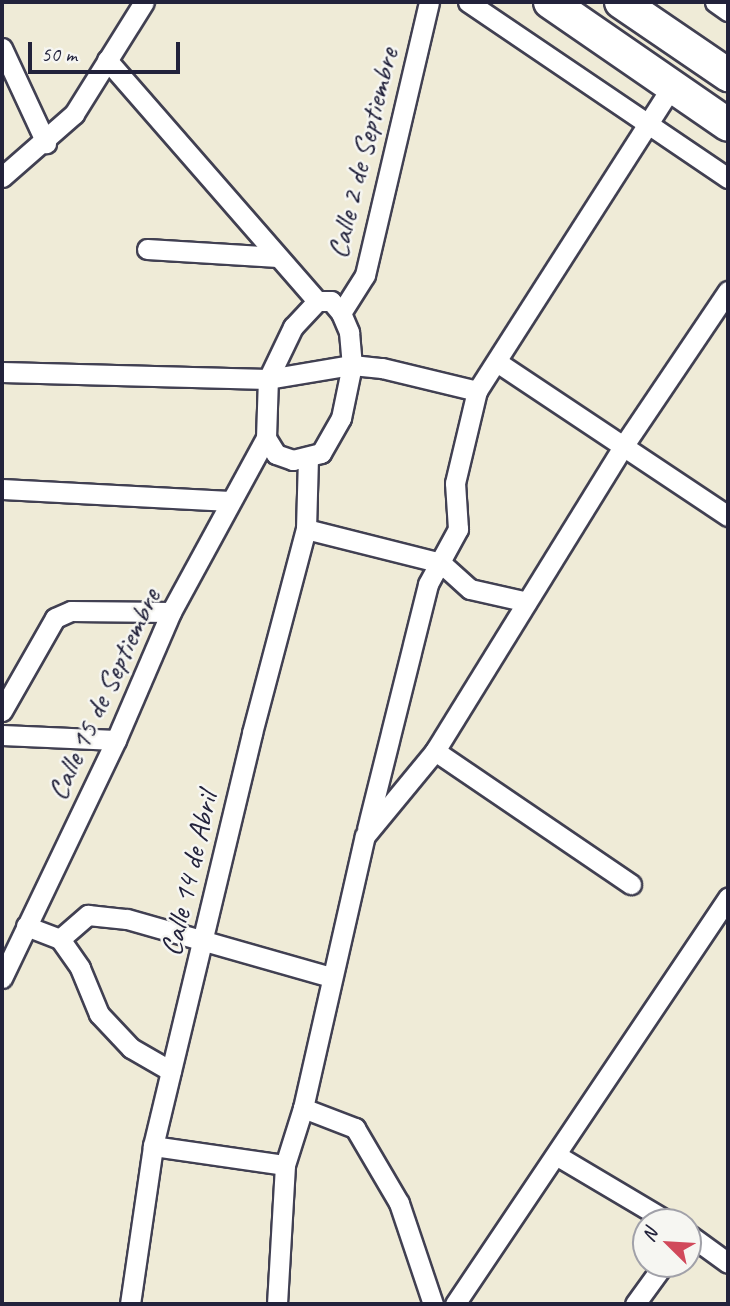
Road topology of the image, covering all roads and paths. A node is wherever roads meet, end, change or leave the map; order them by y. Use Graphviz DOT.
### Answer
graph roads {
  1 [pos="144,2"];
  2 [pos="429,2"];
  3 [pos="468,2"];
  4 [pos="550,2"];
  5 [pos="715,2"];
  6 [pos="630,6"];
  7 [pos="728,11"];
  8 [pos="2,48"];
  9 [pos="107,61"];
  10 [pos="728,75"];
  11 [pos="672,86"];
  12 [pos="647,124"];
  13 [pos="728,125"];
  14 [pos="46,143"];
  15 [pos="2,177"];
  16 [pos="728,178"];
  17 [pos="147,249"];
  18 [pos="278,257"];
  19 [pos="728,291"];
  20 [pos="317,301"];
  21 [pos="341,313"];
  22 [pos="497,362"];
  23 [pos="352,366"];
  24 [pos="2,372"];
  25 [pos="268,379"];
  26 [pos="478,391"];
  27 [pos="265,439"];
  28 [pos="624,445"];
  29 [pos="308,459"];
  30 [pos="2,489"];
  31 [pos="230,501"];
  32 [pos="728,516"];
  33 [pos="306,529"];
  34 [pos="441,563"];
  35 [pos="527,602"];
  36 [pos="171,612"];
  37 [pos="2,711"];
  38 [pos="2,735"];
  39 [pos="116,740"];
  40 [pos="435,751"];
  41 [pos="365,836"];
  42 [pos="631,884"];
  43 [pos="728,897"];
  44 [pos="26,926"];
  45 [pos="60,939"];
  46 [pos="204,944"];
  47 [pos="331,977"];
  48 [pos="2,978"];
  49 [pos="171,1071"];
  50 [pos="303,1108"];
  51 [pos="153,1146"];
  52 [pos="556,1155"];
  53 [pos="285,1165"];
  54 [pos="645,1208"];
  55 [pos="702,1244"];
  56 [pos="728,1263"];
  57 [pos="654,1278"];
  58 [pos="130,1304"];
  59 [pos="276,1304"];
  60 [pos="433,1304"];
  61 [pos="455,1304"];
  62 [pos="635,1304"];
  1 -- 9 [label="street"];
  2 -- 21 [label="street, Calle 2 de Septiembre"];
  3 -- 12 [label="street"];
  4 -- 11 [label="main road"];
  5 -- 7 [label="street"];
  6 -- 10 [label="main road"];
  8 -- 14 [label="street"];
  9 -- 14 [label="street"];
  9 -- 18 [label="street"];
  11 -- 12 [label="street"];
  11 -- 13 [label="main road"];
  12 -- 16 [label="street"];
  12 -- 22 [label="street"];
  14 -- 15 [label="street"];
  17 -- 18 [label="street"];
  18 -- 20 [label="street"];
  19 -- 28 [label="street"];
  20 -- 21 [label="street"];
  20 -- 25 [label="street"];
  21 -- 23 [label="street"];
  22 -- 26 [label="street"];
  22 -- 28 [label="street"];
  23 -- 25 [label="street"];
  23 -- 26 [label="street"];
  23 -- 29 [label="street"];
  24 -- 25 [label="street"];
  25 -- 27 [label="street"];
  26 -- 34 [label="street"];
  27 -- 29 [label="street"];
  27 -- 31 [label="street, Calle 15 de Septiembre"];
  28 -- 32 [label="street"];
  28 -- 35 [label="street"];
  29 -- 33 [label="street, Calle 14 de Abril"];
  30 -- 31 [label="street"];
  31 -- 36 [label="street, Calle 15 de Septiembre"];
  33 -- 34 [label="street"];
  33 -- 46 [label="street, Calle 14 de Abril"];
  34 -- 35 [label="street"];
  34 -- 41 [label="street"];
  35 -- 40 [label="street"];
  36 -- 37 [label="street"];
  36 -- 39 [label="street, Calle 15 de Septiembre"];
  38 -- 39 [label="street"];
  39 -- 44 [label="street, Calle 15 de Septiembre"];
  40 -- 41 [label="street"];
  40 -- 42 [label="street"];
  41 -- 47 [label="street"];
  43 -- 52 [label="street"];
  44 -- 45 [label="street"];
  44 -- 48 [label="street, Calle 15 de Septiembre"];
  45 -- 46 [label="street"];
  45 -- 49 [label="street"];
  46 -- 47 [label="street"];
  46 -- 49 [label="street, Calle 14 de Abril"];
  47 -- 50 [label="street"];
  49 -- 51 [label="street, Calle 14 de Abril"];
  50 -- 53 [label="street"];
  50 -- 60 [label="street"];
  51 -- 53 [label="street"];
  51 -- 58 [label="street, Calle 14 de Abril"];
  52 -- 54 [label="street"];
  52 -- 61 [label="street"];
  53 -- 59 [label="street"];
  55 -- 56 [label="street"];
  57 -- 62 [label="street"];
}
